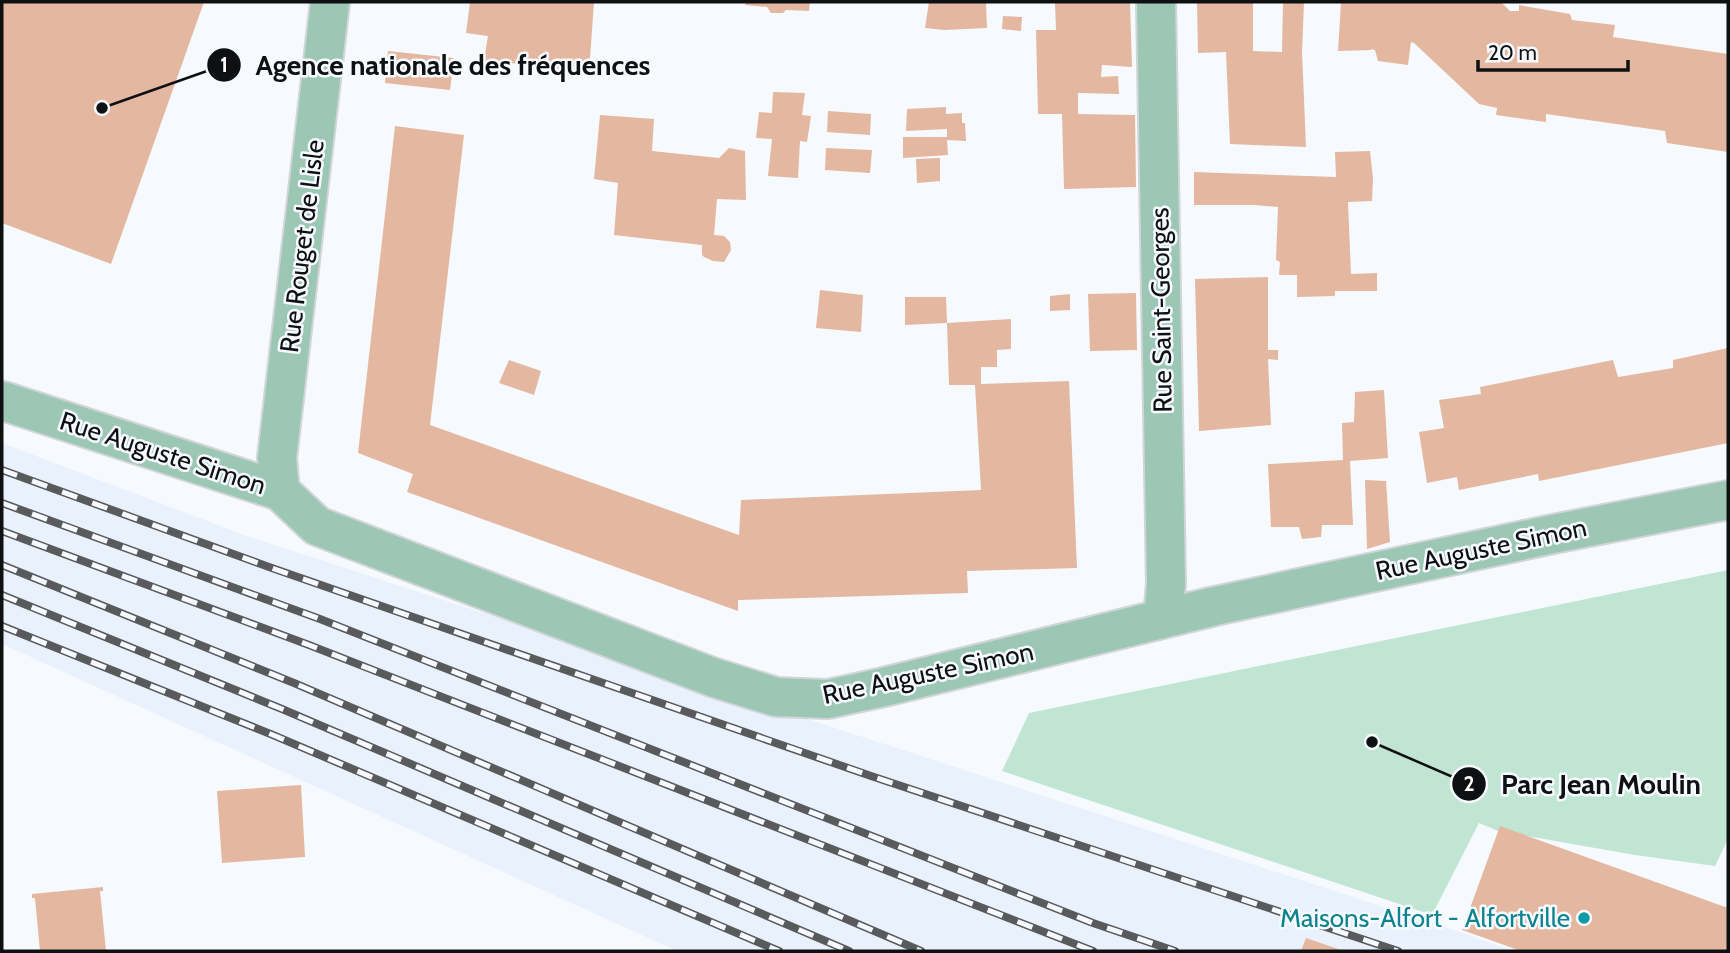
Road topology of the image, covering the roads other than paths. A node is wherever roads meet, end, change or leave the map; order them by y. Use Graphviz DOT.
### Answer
graph roads {
  1 [pos="330,2"];
  2 [pos="1156,2"];
  3 [pos="3,401"];
  4 [pos="280,491"];
  5 [pos="1728,500"];
  6 [pos="1163,618"];
  1 -- 4 [label="street, Rue Rouget de Lisle"];
  2 -- 6 [label="street, Rue Saint-Georges"];
  3 -- 4 [label="street, Rue Auguste Simon"];
  4 -- 6 [label="street, Rue Auguste Simon"];
  5 -- 6 [label="street, Rue Auguste Simon"];
}
